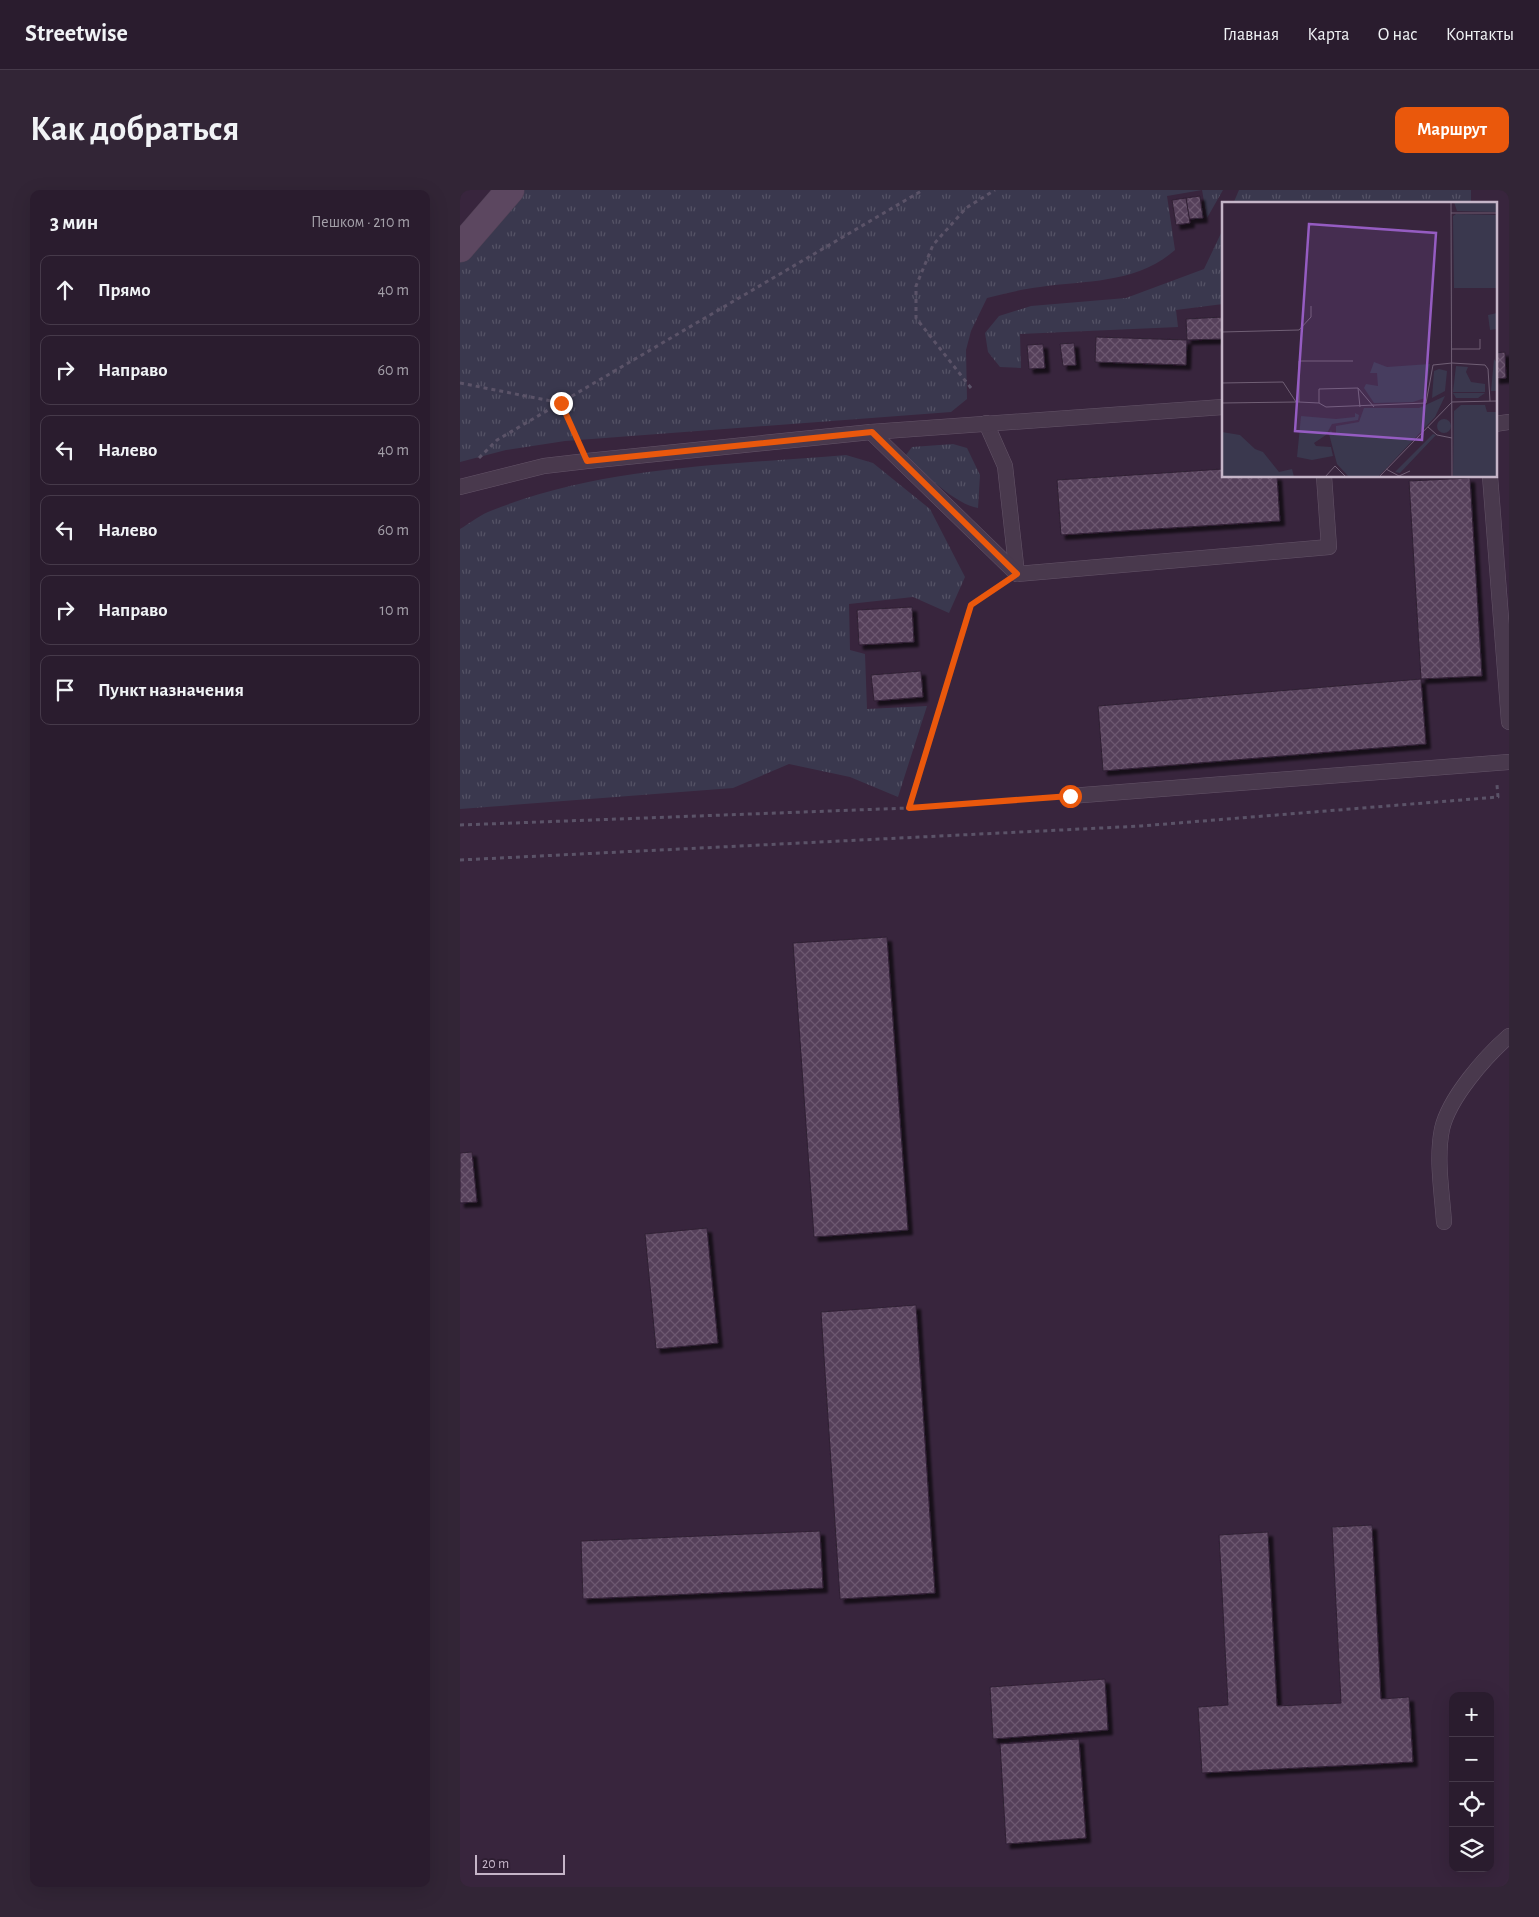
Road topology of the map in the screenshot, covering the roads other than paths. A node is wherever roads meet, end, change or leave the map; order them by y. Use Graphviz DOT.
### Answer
graph roads {
  1 [pos="510,190"];
  2 [pos="460,248"];
  3 [pos="1222,407"];
  4 [pos="1509,422"];
  5 [pos="986,423"];
  6 [pos="1496,424"];
  7 [pos="872,432"];
  8 [pos="1324,478"];
  9 [pos="1490,478"];
  10 [pos="460,487"];
  11 [pos="1017,574"];
  12 [pos="1509,722"];
  13 [pos="1502,762"];
  14 [pos="1070,796"];
  15 [pos="1509,1036"];
  16 [pos="1444,1222"];
  1 -- 2 [label="main road"];
  3 -- 5 [label="lane"];
  4 -- 6 [label="lane"];
  5 -- 7 [label="lane"];
  5 -- 11 [label="lane"];
  7 -- 10 [label="lane"];
  7 -- 11 [label="lane"];
  8 -- 11 [label="lane"];
  9 -- 12 [label="lane"];
  13 -- 14 [label="lane"];
  15 -- 16 [label="lane"];
}
